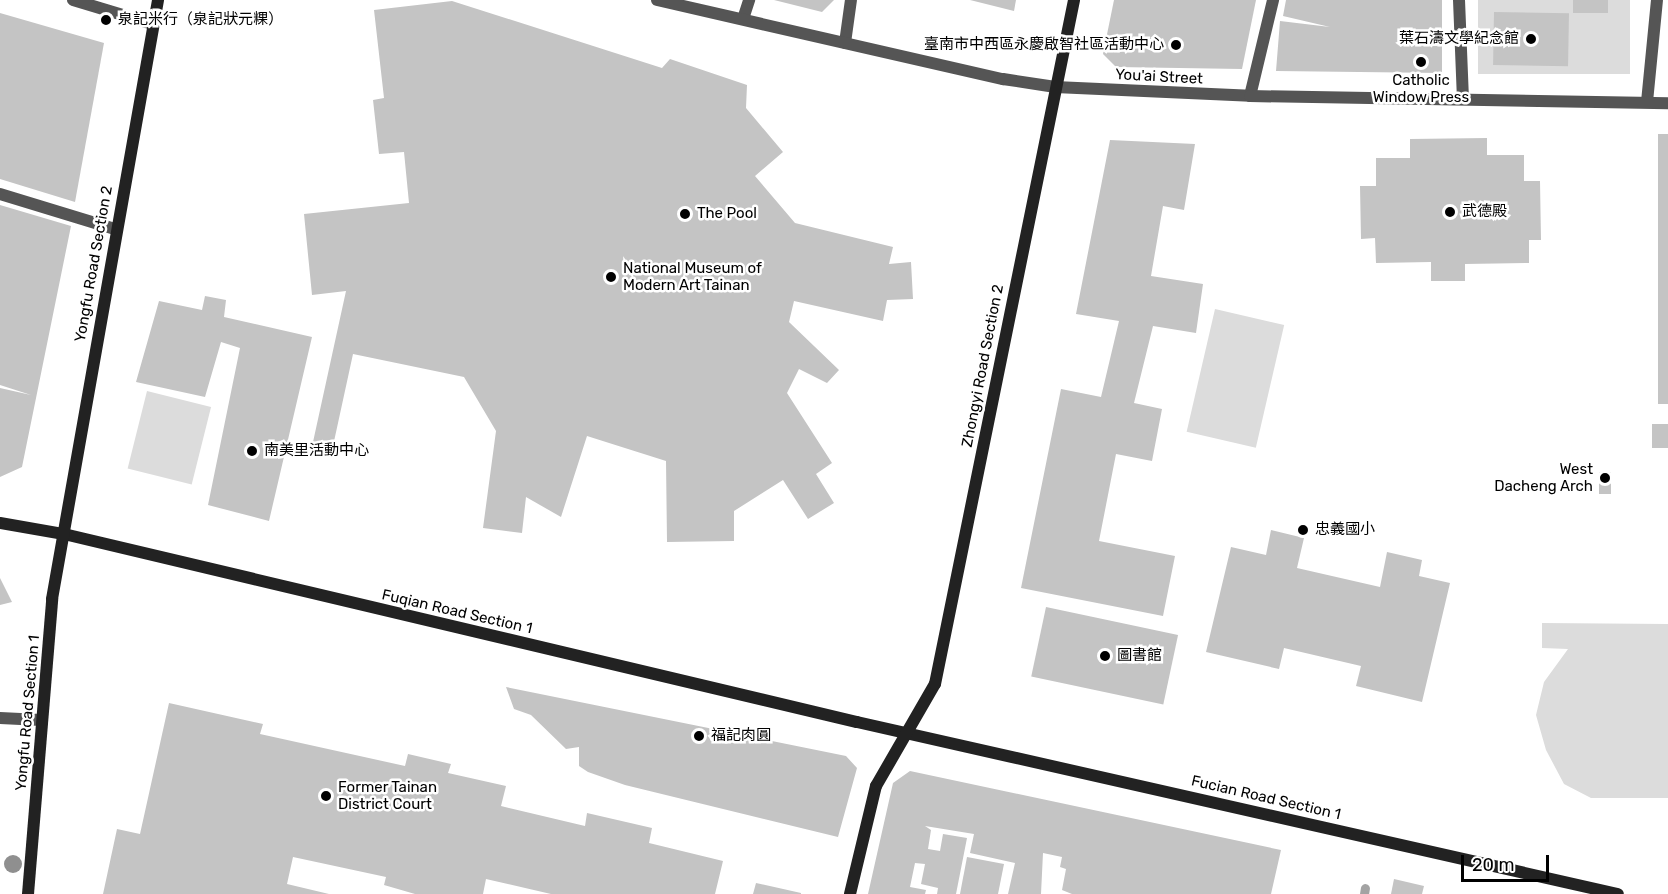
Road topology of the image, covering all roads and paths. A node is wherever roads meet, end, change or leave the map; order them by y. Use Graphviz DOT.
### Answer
graph roads {
  1 [pos="73,0"];
  2 [pos="158,0"];
  3 [pos="657,0"];
  4 [pos="749,0"];
  5 [pos="851,0"];
  6 [pos="1074,0"];
  7 [pos="1273,0"];
  8 [pos="1459,0"];
  9 [pos="1657,0"];
  10 [pos="743,20"];
  11 [pos="153,24"];
  12 [pos="845,43"];
  13 [pos="1055,87"];
  14 [pos="1250,96"];
  15 [pos="1463,98"];
  16 [pos="1647,102"];
  17 [pos="1668,103"];
  18 [pos="0,194"];
  19 [pos="115,229"];
  20 [pos="0,523"];
  21 [pos="64,534"];
  22 [pos="0,718"];
  23 [pos="41,720"];
  24 [pos="907,732"];
  25 [pos="28,894"];
  26 [pos="850,894"];
  27 [pos="1618,894"];
  1 -- 11 [label="street"];
  2 -- 11 [label="street, Yongfu Road Section 2"];
  3 -- 10 [label="street, You'ai Street"];
  4 -- 10 [label="street"];
  5 -- 12 [label="street"];
  6 -- 13 [label="street, Zhongyi Road Section 2"];
  7 -- 14 [label="street"];
  8 -- 15 [label="street"];
  9 -- 16 [label="street"];
  10 -- 12 [label="street, You'ai Street"];
  11 -- 19 [label="street, Yongfu Road Section 2"];
  12 -- 13 [label="street, You'ai Street"];
  13 -- 14 [label="street, You'ai Street"];
  13 -- 24 [label="street, Zhongyi Road Section 2"];
  14 -- 15 [label="street, You'ai Street"];
  15 -- 16 [label="street, You'ai Street"];
  16 -- 17 [label="street, You'ai Street"];
  18 -- 19 [label="street"];
  19 -- 21 [label="street, Yongfu Road Section 2"];
  20 -- 21 [label="street, Fuqian Road Section 1"];
  21 -- 23 [label="street, Yongfu Road Section 1"];
  21 -- 24 [label="street, Fuqian Road Section 1"];
  22 -- 23 [label="street"];
  23 -- 25 [label="street, Yongfu Road Section 1"];
  24 -- 26 [label="street, Zhongyi Road Section 2"];
  24 -- 27 [label="street, Fucian Road Section 1"];
}
